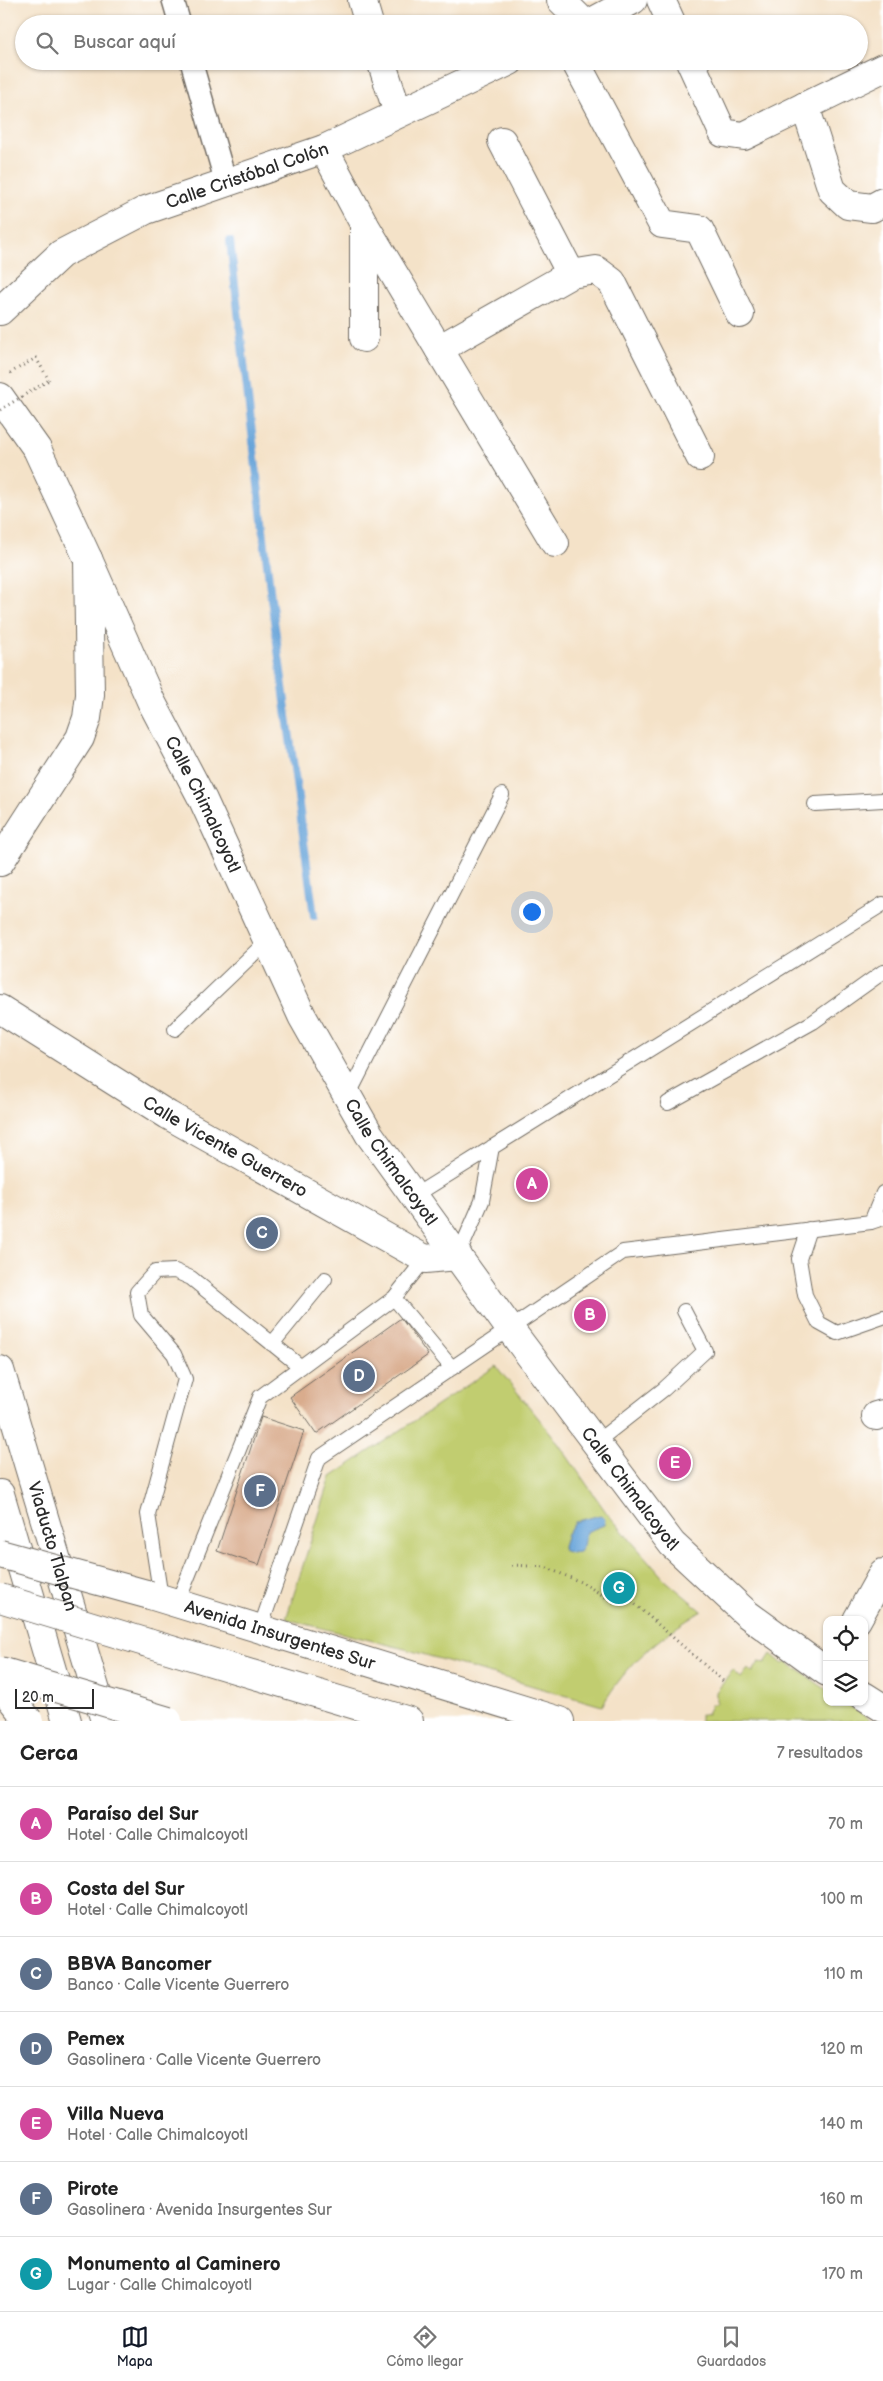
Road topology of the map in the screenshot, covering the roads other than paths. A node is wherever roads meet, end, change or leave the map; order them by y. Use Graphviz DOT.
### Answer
graph roads {
  1 [pos="173,0"];
  2 [pos="362,0"];
  3 [pos="561,0"];
  4 [pos="633,0"];
  5 [pos="661,0"];
  6 [pos="177,15"];
  7 [pos="366,15"];
  8 [pos="577,15"];
  9 [pos="604,15"];
  10 [pos="668,15"];
  11 [pos="883,68"];
  12 [pos="194,70"];
  13 [pos="385,70"];
  14 [pos="491,70"];
  15 [pos="581,70"];
  16 [pos="694,70"];
  17 [pos="805,106"];
  18 [pos="398,113"];
  19 [pos="502,140"];
  20 [pos="324,149"];
  21 [pos="226,183"];
  22 [pos="883,202"];
  23 [pos="364,224"];
  24 [pos="572,274"];
  25 [pos="0,311"];
  26 [pos="740,314"];
  27 [pos="364,338"];
  28 [pos="439,349"];
  29 [pos="4,386"];
  30 [pos="700,457"];
  31 [pos="555,543"];
  32 [pos="88,559"];
  33 [pos="502,795"];
  34 [pos="883,800"];
  35 [pos="815,804"];
  36 [pos="0,862"];
  37 [pos="883,904"];
  38 [pos="267,941"];
  39 [pos="883,972"];
  40 [pos="0,1010"];
  41 [pos="175,1029"];
  42 [pos="348,1096"];
  43 [pos="668,1103"];
  44 [pos="492,1147"];
  45 [pos="883,1193"];
  46 [pos="414,1196"];
  47 [pos="877,1220"];
  48 [pos="809,1229"];
  49 [pos="458,1256"];
  50 [pos="425,1259"];
  51 [pos="325,1279"];
  52 [pos="394,1298"];
  53 [pos="684,1310"];
  54 [pos="883,1316"];
  55 [pos="510,1329"];
  56 [pos="272,1344"];
  57 [pos="301,1367"];
  58 [pos="452,1368"];
  59 [pos="0,1370"];
  60 [pos="595,1443"];
  61 [pos="0,1494"];
  62 [pos="0,1554"];
  63 [pos="883,1572"];
  64 [pos="0,1598"];
  65 [pos="163,1599"];
  66 [pos="859,1616"];
  67 [pos="260,1629"];
  68 [pos="823,1669"];
  69 [pos="0,1671"];
  70 [pos="0,1685"];
  71 [pos="868,1699"];
  72 [pos="0,1705"];
  73 [pos="883,1708"];
  74 [pos="29,1721"];
  75 [pos="54,1721"];
  76 [pos="67,1721"];
  77 [pos="105,1721"];
  78 [pos="168,1721"];
  79 [pos="409,1721"];
  80 [pos="560,1721"];
  1 -- 6 [label="street"];
  2 -- 7 [label="main road"];
  3 -- 8 [label="main road"];
  4 -- 9 [label="main road"];
  5 -- 10 [label="main road"];
  11 -- 17 [label="main road"];
  12 -- 21 [label="street"];
  13 -- 18 [label="main road"];
  14 -- 18 [label="main road, Calle Cristóbal Colón"];
  15 -- 26 [label="main road"];
  16 -- 17 [label="main road"];
  17 -- 22 [label="main road"];
  18 -- 20 [label="main road, Calle Cristóbal Colón"];
  19 -- 24 [label="main road"];
  20 -- 21 [label="main road, Calle Cristóbal Colón"];
  20 -- 23 [label="main road"];
  21 -- 25 [label="main road, Calle Cristóbal Colón"];
  23 -- 27 [label="main road"];
  23 -- 28 [label="main road"];
  24 -- 28 [label="main road"];
  24 -- 30 [label="main road"];
  28 -- 31 [label="main road"];
  29 -- 32 [label="main road, Calle Chimalcoyotl"];
  32 -- 36 [label="main road"];
  32 -- 38 [label="main road, Calle Chimalcoyotl"];
  33 -- 42 [label="lane"];
  34 -- 35 [label="lane"];
  37 -- 44 [label="lane"];
  38 -- 41 [label="lane"];
  38 -- 42 [label="main road, Calle Chimalcoyotl"];
  39 -- 43 [label="lane"];
  40 -- 50 [label="main road, Calle Vicente Guerrero"];
  42 -- 46 [label="main road, Calle Chimalcoyotl"];
  44 -- 46 [label="lane"];
  44 -- 49 [label="lane"];
  45 -- 47 [label="lane"];
  46 -- 49 [label="main road, Calle Chimalcoyotl"];
  47 -- 48 [label="lane"];
  48 -- 54 [label="lane"];
  48 -- 55 [label="lane"];
  49 -- 50 [label="main road"];
  49 -- 55 [label="main road, Calle Chimalcoyotl"];
  50 -- 52 [label="lane"];
  51 -- 56 [label="lane"];
  52 -- 57 [label="lane"];
  52 -- 58 [label="lane"];
  53 -- 60 [label="lane"];
  55 -- 58 [label="lane"];
  55 -- 60 [label="main road, Calle Chimalcoyotl"];
  56 -- 57 [label="lane"];
  56 -- 65 [label="lane"];
  57 -- 65 [label="lane"];
  58 -- 67 [label="lane"];
  59 -- 77 [label="main road, Viaducto Tlalpan"];
  60 -- 68 [label="main road, Calle Chimalcoyotl"];
  61 -- 76 [label="main road"];
  62 -- 65 [label="main road, Avenida Insurgentes Sur, bridge"];
  63 -- 66 [label="main road"];
  64 -- 79 [label="main road, bridge"];
  65 -- 67 [label="main road, Avenida Insurgentes Sur"];
  67 -- 80 [label="main road, Avenida Insurgentes Sur"];
  69 -- 78 [label="main road, bridge"];
  70 -- 74 [label="main road, bridge"];
  71 -- 73 [label="main road"];
  72 -- 75 [label="main road, bridge"];
}
